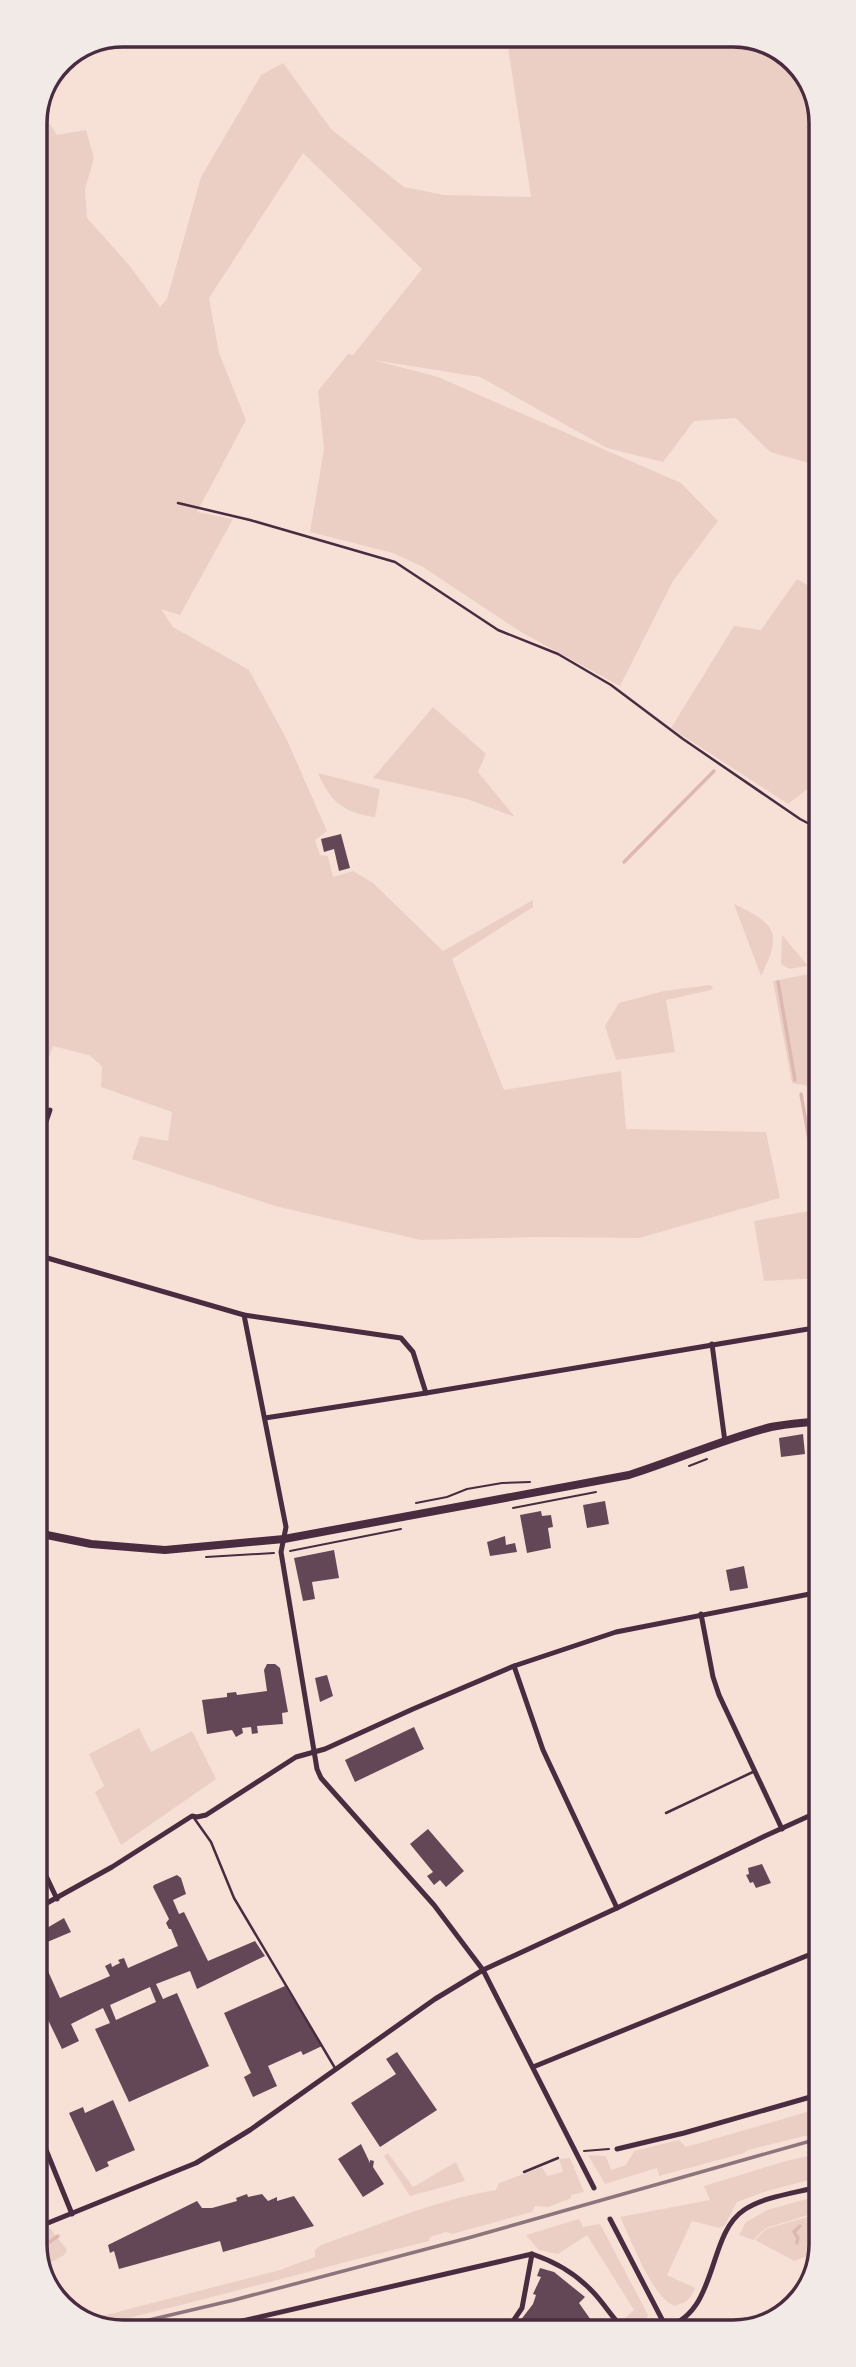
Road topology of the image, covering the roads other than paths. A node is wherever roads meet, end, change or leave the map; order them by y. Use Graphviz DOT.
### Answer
graph roads {
  1 [pos="178,503"];
  2 [pos="809,824"];
  3 [pos="50,1110"];
  4 [pos="47,1119"];
  5 [pos="47,1258"];
  6 [pos="244,1315"];
  7 [pos="809,1329"];
  8 [pos="712,1344"];
  9 [pos="426,1393"];
  10 [pos="265,1418"];
  11 [pos="809,1422"];
  12 [pos="725,1442"];
  13 [pos="47,1535"];
  14 [pos="284,1539"];
  15 [pos="809,1593"];
  16 [pos="701,1614"];
  17 [pos="514,1666"];
  18 [pos="313,1753"];
  19 [pos="755,1771"];
  20 [pos="666,1814"];
  21 [pos="192,1816"];
  22 [pos="809,1816"];
  23 [pos="782,1829"];
  24 [pos="47,1878"];
  25 [pos="57,1899"];
  26 [pos="47,1904"];
  27 [pos="617,1908"];
  28 [pos="809,1955"];
  29 [pos="483,1969"];
  30 [pos="533,2067"];
  31 [pos="336,2070"];
  32 [pos="809,2097"];
  33 [pos="617,2149"];
  34 [pos="47,2152"];
  35 [pos="558,2158"];
  36 [pos="524,2172"];
  37 [pos="594,2188"];
  38 [pos="809,2189"];
  39 [pos="72,2214"];
  40 [pos="610,2219"];
  41 [pos="47,2224"];
  42 [pos="532,2254"];
  43 [pos="246,2320"];
  44 [pos="513,2320"];
  45 [pos="616,2320"];
  46 [pos="660,2320"];
  47 [pos="681,2320"];
  1 -- 2 [label="lane"];
  3 -- 4 [label="street"];
  5 -- 6 [label="street"];
  6 -- 9 [label="street"];
  6 -- 10 [label="street"];
  7 -- 8 [label="street"];
  8 -- 9 [label="street"];
  8 -- 12 [label="street"];
  9 -- 10 [label="street"];
  10 -- 14 [label="street"];
  11 -- 12 [label="main road"];
  12 -- 14 [label="main road"];
  13 -- 14 [label="main road"];
  14 -- 18 [label="street"];
  15 -- 16 [label="street"];
  16 -- 17 [label="street"];
  16 -- 19 [label="street"];
  17 -- 18 [label="street"];
  17 -- 27 [label="street"];
  18 -- 21 [label="street"];
  18 -- 29 [label="street"];
  19 -- 20 [label="lane"];
  19 -- 23 [label="street"];
  21 -- 25 [label="street"];
  21 -- 31 [label="lane"];
  22 -- 23 [label="street"];
  23 -- 27 [label="street"];
  24 -- 25 [label="street"];
  25 -- 26 [label="street"];
  27 -- 29 [label="street"];
  28 -- 30 [label="street"];
  29 -- 30 [label="street"];
  29 -- 31 [label="street"];
  30 -- 37 [label="street"];
  31 -- 39 [label="street"];
  32 -- 33 [label="street"];
  34 -- 39 [label="street"];
  35 -- 36 [label="lane"];
  38 -- 47 [label="street"];
  39 -- 41 [label="street"];
  40 -- 46 [label="street"];
  42 -- 43 [label="street"];
  42 -- 44 [label="street"];
  42 -- 45 [label="street"];
}
